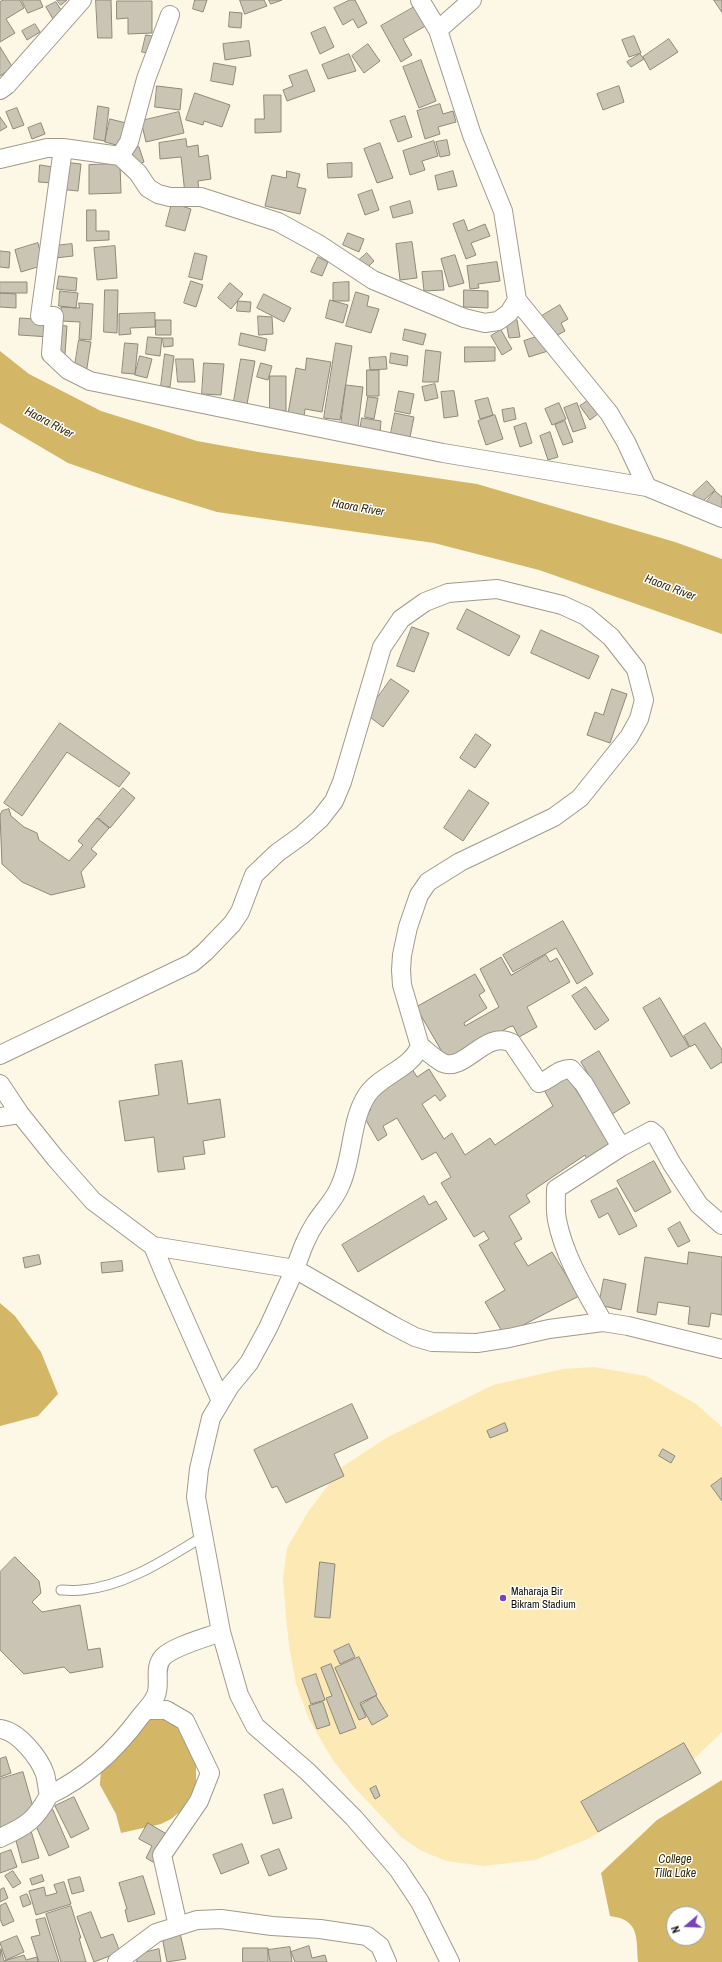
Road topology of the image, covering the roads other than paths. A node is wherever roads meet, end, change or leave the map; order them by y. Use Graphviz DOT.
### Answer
graph roads {
  1 [pos="82,0"];
  2 [pos="420,0"];
  3 [pos="472,0"];
  4 [pos="170,15"];
  5 [pos="438,30"];
  6 [pos="0,90"];
  7 [pos="63,148"];
  8 [pos="120,156"];
  9 [pos="0,159"];
  10 [pos="517,300"];
  11 [pos="647,487"];
  12 [pos="722,518"];
  13 [pos="420,1046"];
  14 [pos="0,1055"];
  15 [pos="0,1084"];
  16 [pos="20,1114"];
  17 [pos="0,1117"];
  18 [pos="622,1147"];
  19 [pos="722,1225"];
  20 [pos="153,1246"];
  21 [pos="295,1269"];
  22 [pos="603,1322"];
  23 [pos="722,1349"];
  24 [pos="221,1400"];
  25 [pos="202,1537"];
  26 [pos="61,1590"];
  27 [pos="221,1632"];
  28 [pos="146,1710"];
  29 [pos="0,1729"];
  30 [pos="49,1795"];
  31 [pos="0,1838"];
  32 [pos="178,1926"];
  33 [pos="117,1962"];
  34 [pos="387,1962"];
  35 [pos="450,1962"];
  1 -- 6 [label="street"];
  2 -- 5 [label="street"];
  3 -- 5 [label="street"];
  4 -- 8 [label="street"];
  5 -- 10 [label="street"];
  7 -- 8 [label="street"];
  7 -- 9 [label="street"];
  7 -- 11 [label="street"];
  8 -- 10 [label="street"];
  10 -- 11 [label="street"];
  11 -- 12 [label="street"];
  13 -- 14 [label="street"];
  13 -- 18 [label="street"];
  13 -- 21 [label="street"];
  15 -- 16 [label="street"];
  16 -- 17 [label="street"];
  16 -- 20 [label="street"];
  18 -- 19 [label="street"];
  18 -- 22 [label="street"];
  20 -- 21 [label="street"];
  20 -- 24 [label="street"];
  21 -- 22 [label="street"];
  21 -- 24 [label="street"];
  22 -- 23 [label="street"];
  24 -- 25 [label="street"];
  25 -- 26 [label="lane"];
  25 -- 27 [label="street"];
  27 -- 28 [label="street"];
  27 -- 35 [label="street"];
  28 -- 30 [label="street"];
  28 -- 32 [label="street"];
  29 -- 30 [label="street"];
  30 -- 31 [label="street"];
  32 -- 33 [label="street"];
  32 -- 34 [label="street"];
}
